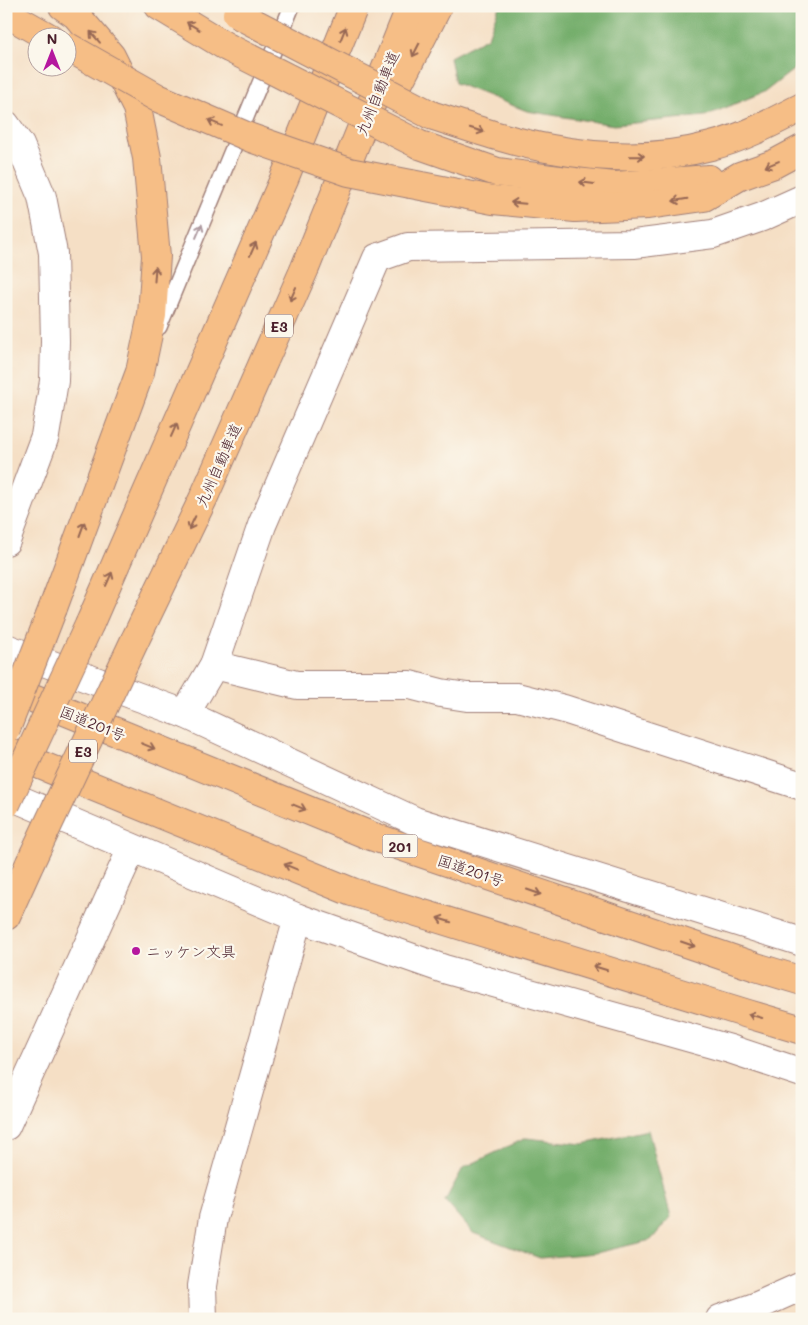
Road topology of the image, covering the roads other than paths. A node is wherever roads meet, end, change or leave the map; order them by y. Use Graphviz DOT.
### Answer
graph roads {
  1 [pos="63,6"];
  2 [pos="160,6"];
  3 [pos="292,6"];
  4 [pos="354,6"];
  5 [pos="411,6"];
  6 [pos="438,6"];
  7 [pos="231,10"];
  8 [pos="6,13"];
  9 [pos="32,28"];
  10 [pos="78,53"];
  11 [pos="802,107"];
  12 [pos="6,126"];
  13 [pos="802,149"];
  14 [pos="740,176"];
  15 [pos="802,198"];
  16 [pos="305,268"];
  17 [pos="140,372"];
  18 [pos="8,528"];
  19 [pos="6,648"];
  20 [pos="214,665"];
  21 [pos="6,687"];
  22 [pos="185,714"];
  23 [pos="6,729"];
  24 [pos="6,751"];
  25 [pos="802,786"];
  26 [pos="6,794"];
  27 [pos="6,804"];
  28 [pos="132,848"];
  29 [pos="6,916"];
  30 [pos="298,918"];
  31 [pos="802,942"];
  32 [pos="802,980"];
  33 [pos="802,1030"];
  34 [pos="802,1073"];
  35 [pos="6,1126"];
  36 [pos="802,1286"];
  37 [pos="203,1319"];
  38 [pos="720,1319"];
  17 -- 1 [label="highway, one-way"];
  14 -- 2 [label="highway, one-way, bridge"];
  17 -- 3 [label="lane, one-way"];
  27 -- 4 [label="highway, one-way, bridge"];
  5 -- 16 [label="highway, 九州自動車道 / E3"];
  6 -- 16 [label="highway, one-way"];
  7 -- 11 [label="highway, one-way, bridge"];
  8 -- 9 [label="highway"];
  14 -- 10 [label="highway, one-way, bridge"];
  12 -- 18 [label="street"];
  13 -- 14 [label="highway, one-way"];
  15 -- 20 [label="street"];
  16 -- 29 [label="highway, 九州自動車道 / E3, one-way, bridge"];
  23 -- 17 [label="highway, one-way, bridge"];
  19 -- 22 [label="street"];
  20 -- 22 [label="street"];
  20 -- 25 [label="street"];
  21 -- 32 [label="highway, 国道201号 / 201, one-way"];
  22 -- 31 [label="street"];
  33 -- 24 [label="highway, one-way"];
  26 -- 28 [label="street"];
  28 -- 30 [label="street"];
  28 -- 35 [label="street"];
  30 -- 34 [label="street"];
  30 -- 37 [label="street"];
  36 -- 38 [label="street"];
}
